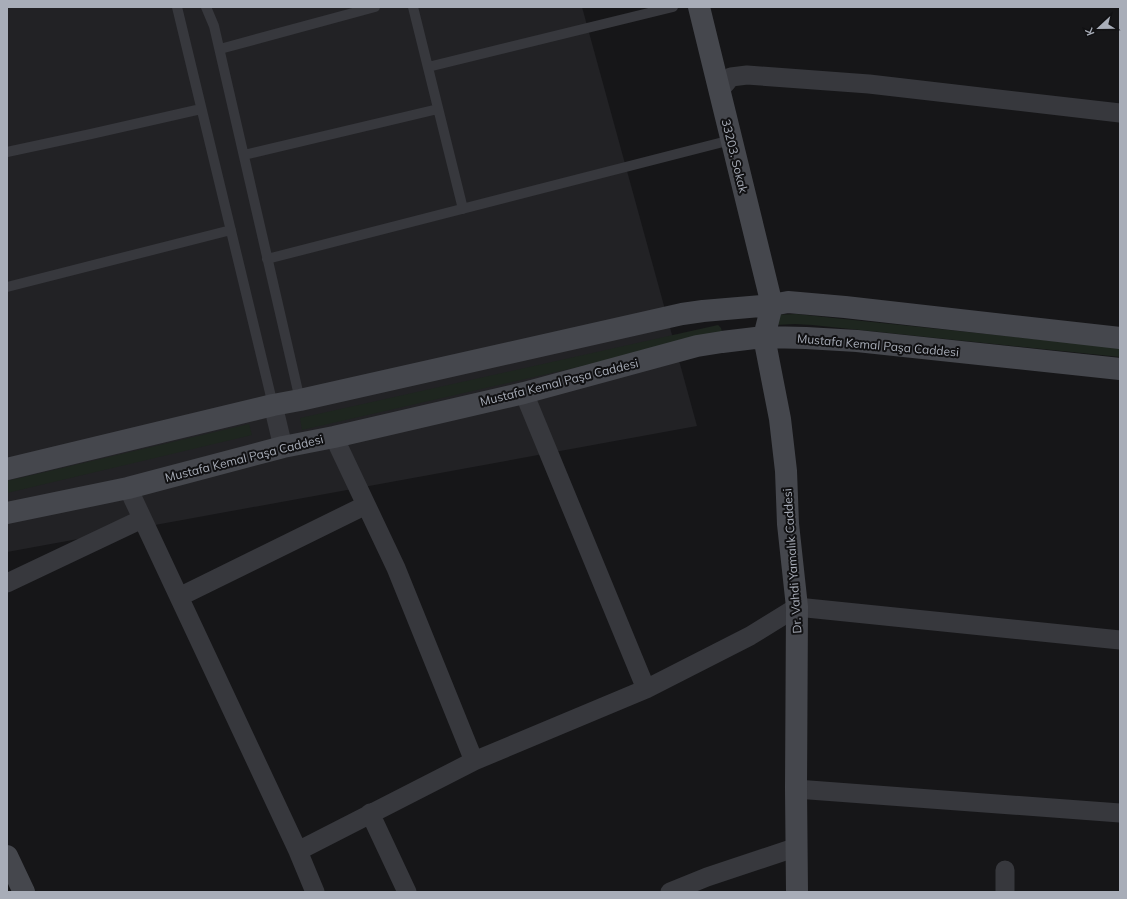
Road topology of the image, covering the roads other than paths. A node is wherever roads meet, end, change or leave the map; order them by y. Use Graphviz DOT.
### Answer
graph roads {
  1 [pos="177,7"];
  2 [pos="206,7"];
  3 [pos="376,7"];
  4 [pos="413,7"];
  5 [pos="673,7"];
  6 [pos="699,7"];
  7 [pos="220,49"];
  8 [pos="428,67"];
  9 [pos="719,91"];
  10 [pos="201,109"];
  11 [pos="438,109"];
  12 [pos="1120,113"];
  13 [pos="731,140"];
  14 [pos="7,152"];
  15 [pos="244,155"];
  16 [pos="463,209"];
  17 [pos="231,230"];
  18 [pos="267,259"];
  19 [pos="7,287"];
  20 [pos="772,305"];
  21 [pos="764,337"];
  22 [pos="1120,338"];
  23 [pos="1120,369"];
  24 [pos="524,393"];
  25 [pos="300,400"];
  26 [pos="273,405"];
  27 [pos="334,437"];
  28 [pos="283,447"];
  29 [pos="7,469"];
  30 [pos="128,488"];
  31 [pos="366,505"];
  32 [pos="7,513"];
  33 [pos="142,519"];
  34 [pos="7,583"];
  35 [pos="179,598"];
  36 [pos="797,606"];
  37 [pos="1120,640"];
  38 [pos="646,689"];
  39 [pos="474,761"];
  40 [pos="796,789"];
  41 [pos="370,813"];
  42 [pos="1120,813"];
  43 [pos="797,847"];
  44 [pos="298,851"];
  45 [pos="7,856"];
  46 [pos="1005,870"];
  47 [pos="24,892"];
  48 [pos="315,892"];
  49 [pos="407,892"];
  50 [pos="670,892"];
  51 [pos="797,892"];
  52 [pos="1005,892"];
  1 -- 10 [label="lane"];
  2 -- 7 [label="lane"];
  3 -- 7 [label="lane"];
  4 -- 8 [label="lane"];
  5 -- 8 [label="lane"];
  6 -- 9 [label="main road, 33203. Sokak"];
  7 -- 15 [label="lane"];
  8 -- 11 [label="lane"];
  9 -- 12 [label="street"];
  9 -- 13 [label="main road, 33203. Sokak"];
  10 -- 14 [label="lane"];
  10 -- 17 [label="lane"];
  11 -- 15 [label="lane"];
  11 -- 16 [label="lane"];
  13 -- 16 [label="lane"];
  13 -- 20 [label="main road, 33203. Sokak"];
  15 -- 18 [label="lane"];
  16 -- 18 [label="lane"];
  17 -- 19 [label="lane"];
  17 -- 26 [label="lane"];
  18 -- 25 [label="lane"];
  20 -- 21 [label="main road, Dr. Vahdi Yamalık Caddesi"];
  20 -- 22 [label="main road"];
  20 -- 25 [label="main road"];
  21 -- 23 [label="main road, Mustafa Kemal Paşa Caddesi"];
  21 -- 24 [label="main road, Mustafa Kemal Paşa Caddesi"];
  21 -- 36 [label="main road, Dr. Vahdi Yamalık Caddesi"];
  24 -- 27 [label="main road, Mustafa Kemal Paşa Caddesi"];
  24 -- 38 [label="street"];
  25 -- 26 [label="main road"];
  26 -- 28 [label="street"];
  26 -- 29 [label="main road"];
  27 -- 28 [label="main road, Mustafa Kemal Paşa Caddesi"];
  27 -- 31 [label="street"];
  28 -- 30 [label="main road, Mustafa Kemal Paşa Caddesi"];
  30 -- 32 [label="main road, Mustafa Kemal Paşa Caddesi"];
  30 -- 33 [label="street"];
  31 -- 35 [label="street"];
  31 -- 39 [label="street"];
  33 -- 34 [label="street"];
  33 -- 35 [label="street"];
  35 -- 44 [label="street"];
  36 -- 37 [label="street"];
  36 -- 38 [label="street"];
  36 -- 40 [label="main road, Dr. Vahdi Yamalık Caddesi"];
  38 -- 39 [label="street"];
  39 -- 41 [label="street"];
  40 -- 42 [label="street"];
  40 -- 43 [label="main road, Dr. Vahdi Yamalık Caddesi"];
  41 -- 44 [label="street"];
  41 -- 49 [label="street"];
  43 -- 50 [label="street"];
  43 -- 51 [label="main road, Dr. Vahdi Yamalık Caddesi"];
  44 -- 48 [label="street"];
  45 -- 47 [label="main road"];
  46 -- 52 [label="street"];
}
